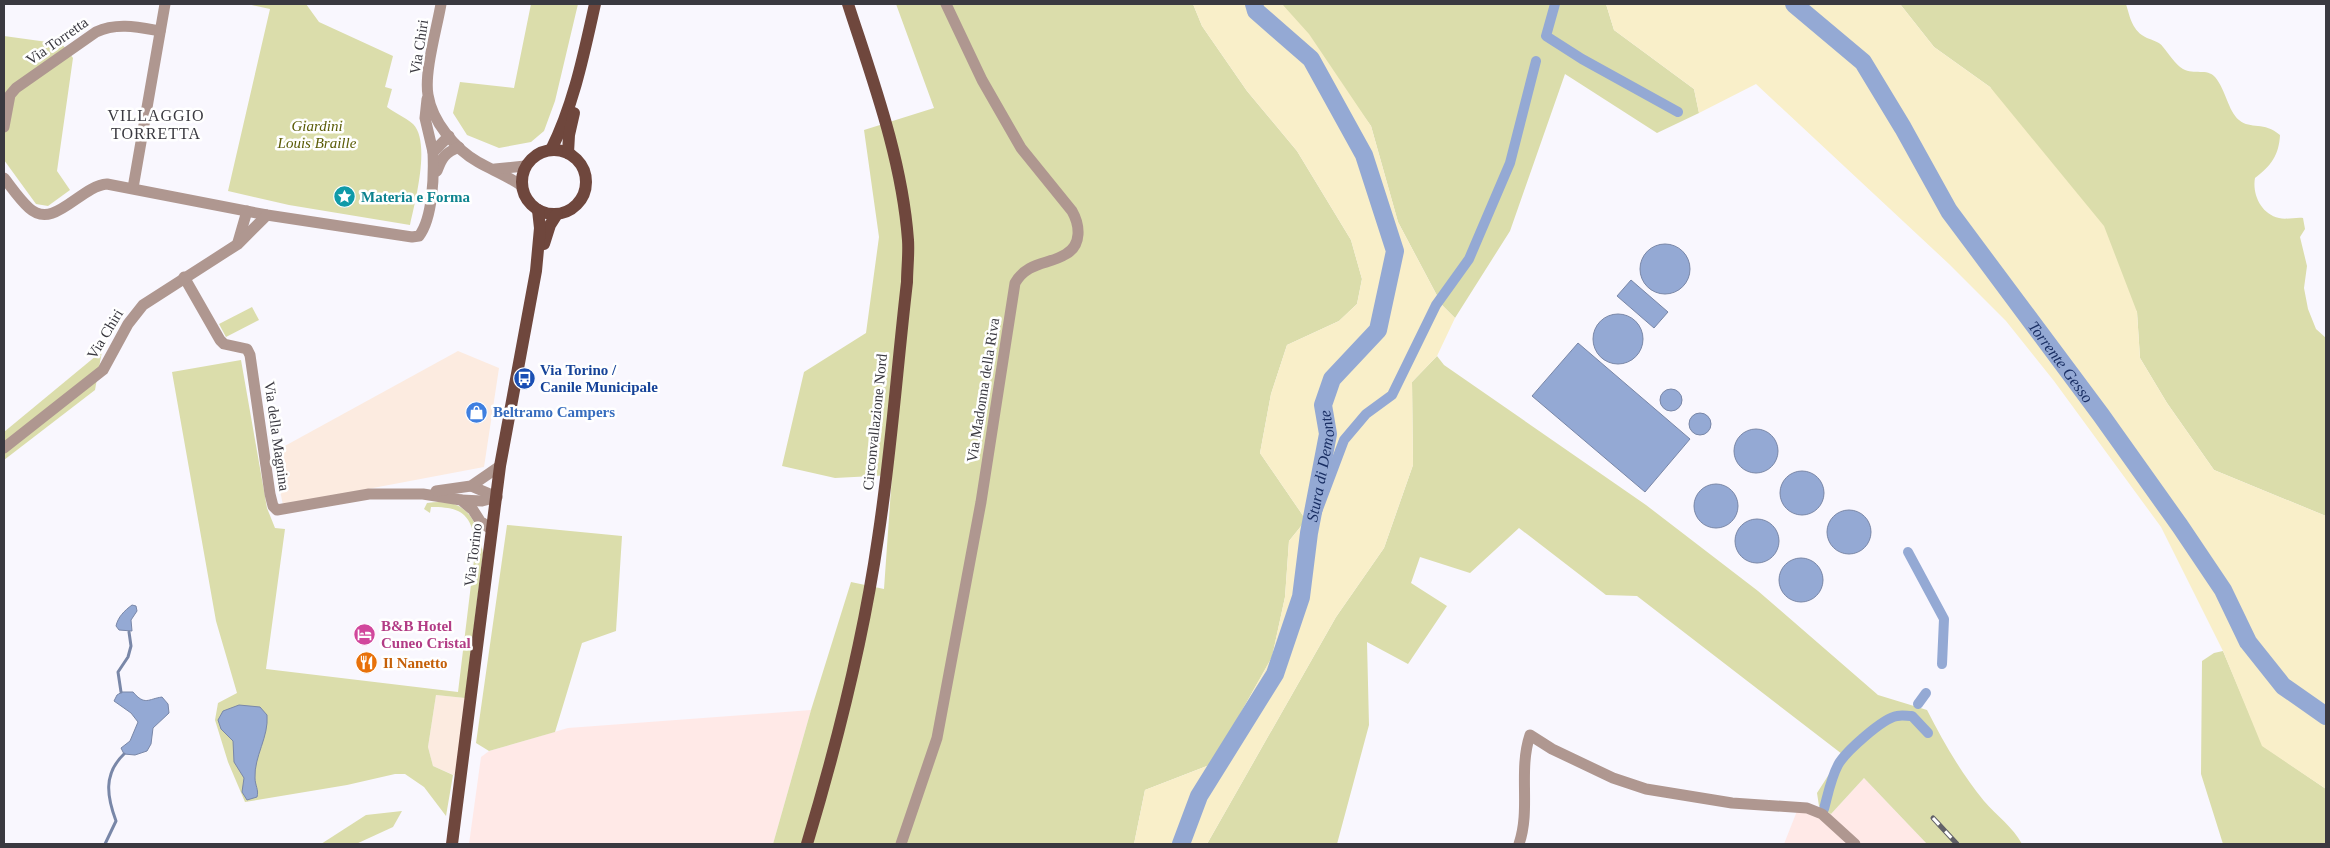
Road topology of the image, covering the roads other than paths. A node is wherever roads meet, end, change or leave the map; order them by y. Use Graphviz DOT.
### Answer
graph roads {
  1 [pos="165,4"];
  2 [pos="441,4"];
  3 [pos="595,4"];
  4 [pos="848,4"];
  5 [pos="946,4"];
  6 [pos="160,31"];
  7 [pos="579,76"];
  8 [pos="428,94"];
  9 [pos="4,127"];
  10 [pos="449,136"];
  11 [pos="459,147"];
  12 [pos="551,150"];
  13 [pos="434,152"];
  14 [pos="568,153"];
  15 [pos="525,166"];
  16 [pos="494,169"];
  17 [pos="4,178"];
  18 [pos="433,182"];
  19 [pos="522,186"];
  20 [pos="133,188"];
  21 [pos="538,210"];
  22 [pos="247,211"];
  23 [pos="557,214"];
  24 [pos="267,215"];
  25 [pos="238,244"];
  26 [pos="536,270"];
  27 [pos="184,277"];
  28 [pos="4,448"];
  29 [pos="500,466"];
  30 [pos="471,486"];
  31 [pos="422,494"];
  32 [pos="496,497"];
  33 [pos="461,500"];
  34 [pos="492,530"];
  35 [pos="452,844"];
  36 [pos="807,844"];
  37 [pos="901,844"];
  38 [pos="1519,844"];
  39 [pos="1856,844"];
  1 -- 6 [label="street"];
  2 -- 8 [label="street, Via Chiri"];
  3 -- 7 [label="main road"];
  4 -- 36 [label="main road, Circonvallazione Nord"];
  5 -- 37 [label="street, Via Madonna della Riva"];
  6 -- 9 [label="street, Via Torretta"];
  6 -- 20 [label="street"];
  7 -- 12 [label="main road"];
  7 -- 14 [label="main road"];
  8 -- 10 [label="street, Via Chiri"];
  8 -- 13 [label="street, Via Chiri"];
  10 -- 11 [label="street, Via Chiri"];
  10 -- 13 [label="street"];
  11 -- 16 [label="street, Via Chiri"];
  11 -- 18 [label="street, Via Chiri"];
  12 -- 14 [label="main road"];
  12 -- 15 [label="main road"];
  13 -- 18 [label="street, Via Chiri"];
  14 -- 23 [label="main road"];
  15 -- 16 [label="street"];
  15 -- 19 [label="main road"];
  16 -- 19 [label="street, Via Chiri"];
  17 -- 20 [label="street"];
  18 -- 24 [label="street, Via Chiri"];
  19 -- 21 [label="main road"];
  20 -- 22 [label="street"];
  21 -- 23 [label="main road"];
  21 -- 26 [label="main road, Via Torino"];
  22 -- 24 [label="street"];
  22 -- 25 [label="street"];
  23 -- 26 [label="main road, Via Torino"];
  24 -- 25 [label="street, Via Chiri"];
  25 -- 27 [label="street, Via Chiri"];
  26 -- 29 [label="main road, Via Torino"];
  27 -- 28 [label="street, Via Chiri"];
  27 -- 31 [label="street, Via della Magnina"];
  29 -- 30 [label="street, Via della Magnina"];
  29 -- 32 [label="main road, Via Torino"];
  30 -- 31 [label="street, Via della Magnina"];
  30 -- 32 [label="street"];
  31 -- 33 [label="street, Via della Magnina"];
  32 -- 33 [label="street, Via della Magnina"];
  32 -- 34 [label="main road, Via Torino"];
  33 -- 34 [label="street"];
  34 -- 35 [label="main road, Via Torino"];
  38 -- 39 [label="street"];
}
